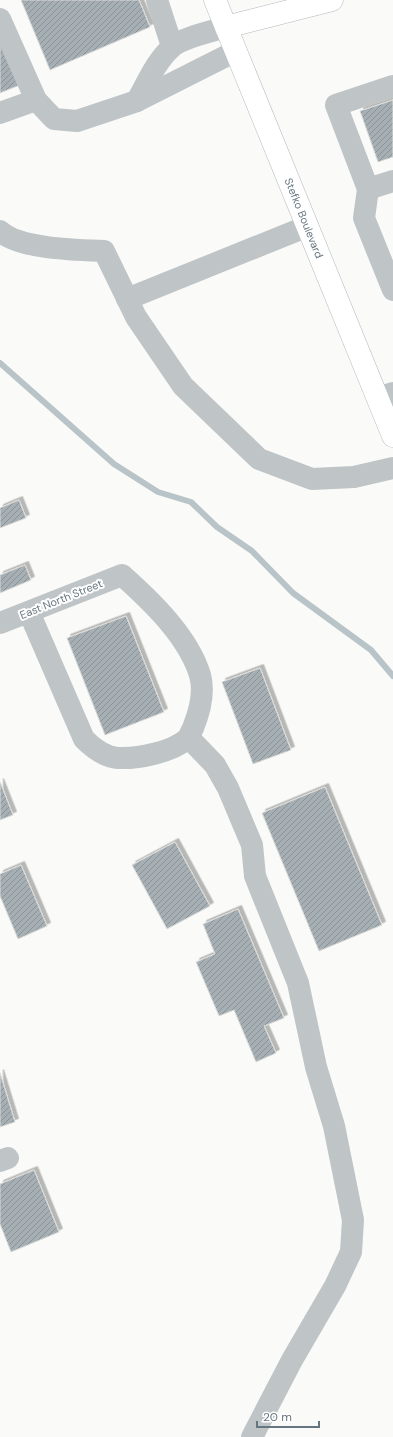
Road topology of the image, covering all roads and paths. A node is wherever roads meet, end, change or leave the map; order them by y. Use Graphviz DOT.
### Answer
graph roads {
  1 [pos="157,0"];
  2 [pos="215,0"];
  3 [pos="332,0"];
  4 [pos="0,19"];
  5 [pos="226,27"];
  6 [pos="172,46"];
  7 [pos="236,51"];
  8 [pos="393,86"];
  9 [pos="36,100"];
  10 [pos="137,101"];
  11 [pos="0,113"];
  12 [pos="393,181"];
  13 [pos="368,189"];
  14 [pos="308,226"];
  15 [pos="0,231"];
  16 [pos="393,290"];
  17 [pos="126,299"];
  18 [pos="385,395"];
  19 [pos="393,436"];
  20 [pos="393,468"];
  21 [pos="29,612"];
  22 [pos="0,623"];
  23 [pos="188,738"];
  24 [pos="252,1437"];
  1 -- 6 [label="street"];
  2 -- 5 [label="main road, Stefko Boulevard"];
  3 -- 5 [label="main road"];
  4 -- 9 [label="street"];
  5 -- 6 [label="street"];
  5 -- 7 [label="main road, Stefko Boulevard"];
  6 -- 10 [label="street"];
  7 -- 10 [label="street"];
  7 -- 14 [label="main road, Stefko Boulevard"];
  8 -- 13 [label="street"];
  9 -- 10 [label="street"];
  9 -- 11 [label="street"];
  12 -- 13 [label="street"];
  13 -- 16 [label="street"];
  14 -- 17 [label="street"];
  14 -- 18 [label="main road, Stefko Boulevard"];
  15 -- 17 [label="street"];
  17 -- 20 [label="street"];
  18 -- 19 [label="main road, Stefko Boulevard"];
  21 -- 22 [label="street, East North Street"];
  21 -- 23 [label="street"];
  21 -- 23 [label="street, East North Street"];
  23 -- 24 [label="street"];
}
